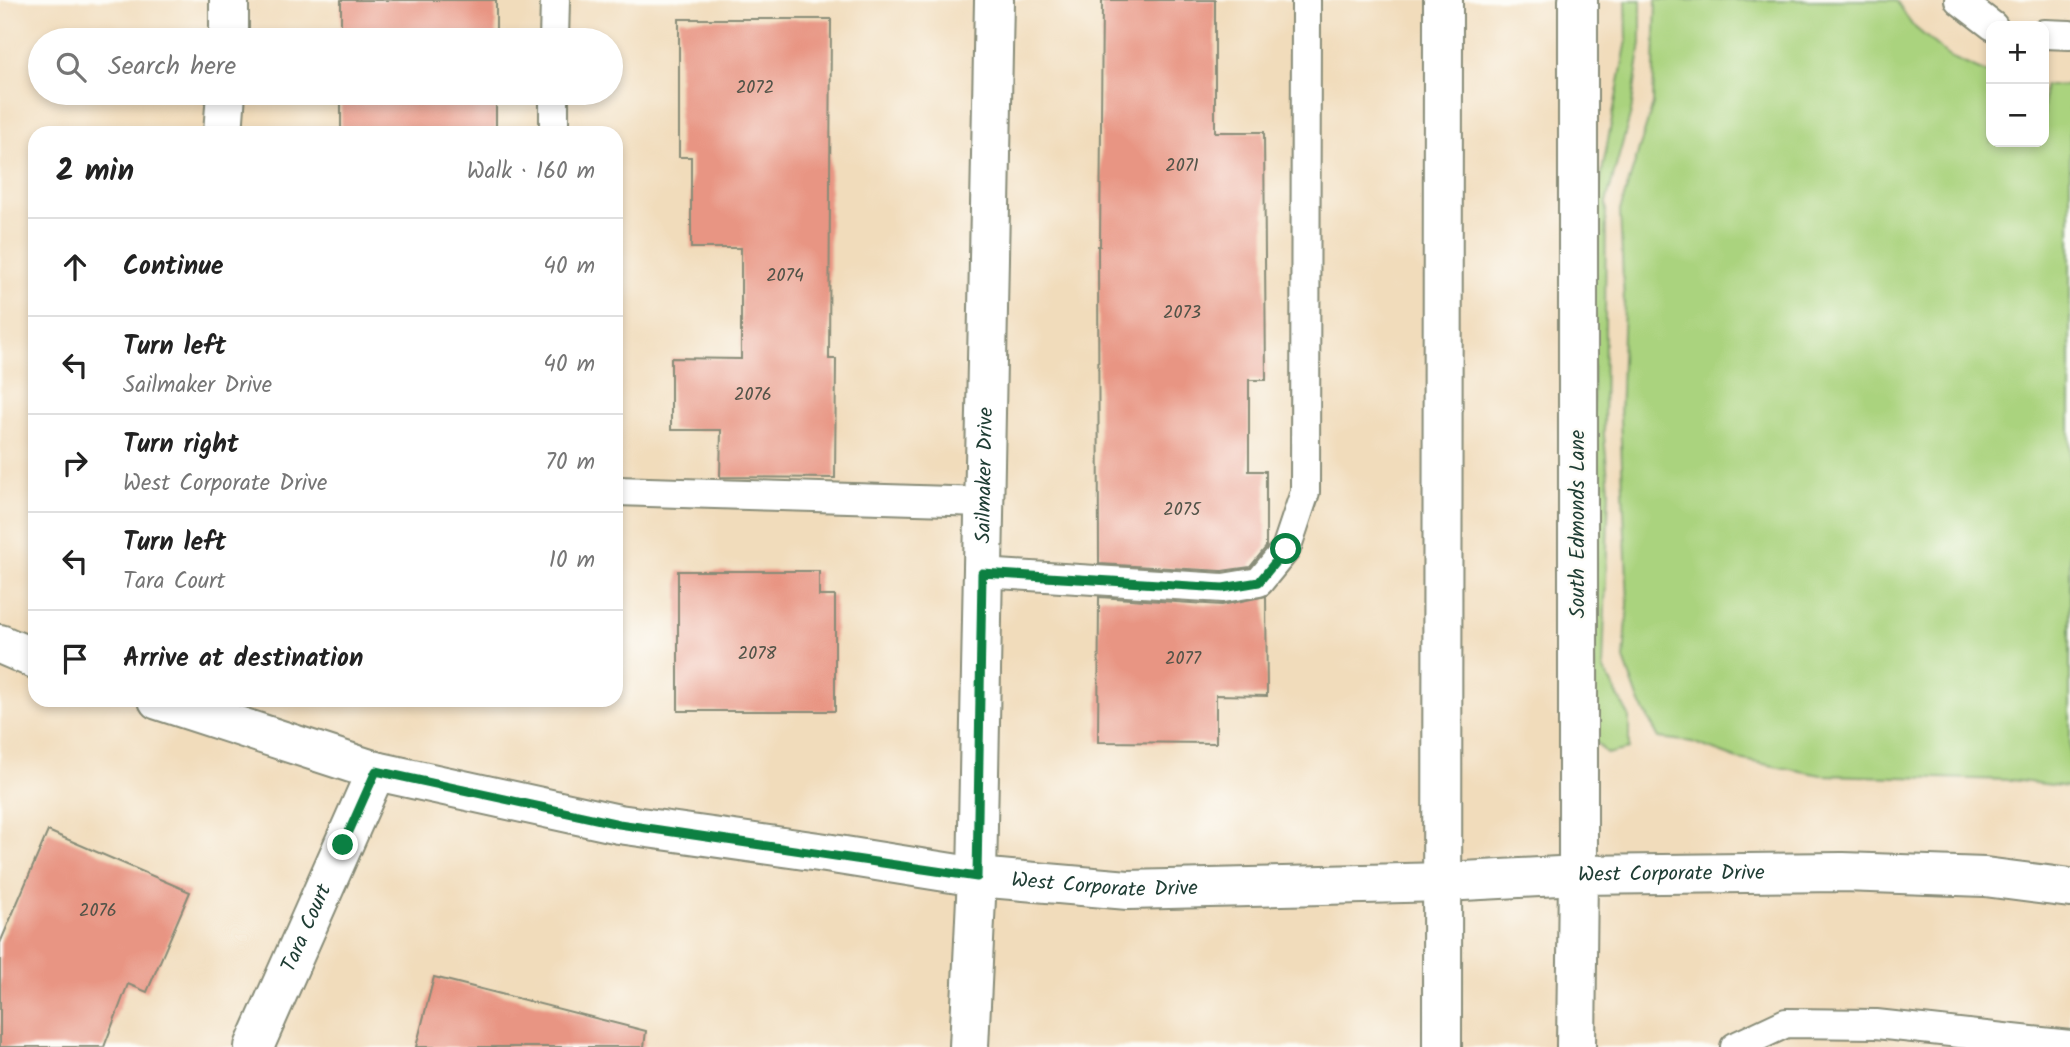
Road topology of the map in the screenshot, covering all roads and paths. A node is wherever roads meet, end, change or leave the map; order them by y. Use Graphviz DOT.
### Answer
graph roads {
  1 [pos="229,0"];
  2 [pos="555,0"];
  3 [pos="994,0"];
  4 [pos="1306,0"];
  5 [pos="1443,0"];
  6 [pos="1578,0"];
  7 [pos="1959,0"];
  8 [pos="1986,21"];
  9 [pos="229,28"];
  10 [pos="554,28"];
  11 [pos="2049,34"];
  12 [pos="2070,35"];
  13 [pos="225,105"];
  14 [pos="554,105"];
  15 [pos="224,126"];
  16 [pos="554,126"];
  17 [pos="623,491"];
  18 [pos="984,502"];
  19 [pos="982,573"];
  20 [pos="0,644"];
  21 [pos="28,656"];
  22 [pos="179,707"];
  23 [pos="376,771"];
  24 [pos="1578,875"];
  25 [pos="977,877"];
  26 [pos="1444,882"];
  27 [pos="2070,888"];
  28 [pos="970,1040"];
  29 [pos="2070,1045"];
  30 [pos="254,1047"];
  31 [pos="1442,1047"];
  32 [pos="1576,1047"];
  33 [pos="1735,1047"];
  1 -- 9 [label="street"];
  2 -- 10 [label="lane"];
  3 -- 18 [label="street, Sailmaker Drive"];
  4 -- 19 [label="lane"];
  5 -- 26 [label="street"];
  6 -- 24 [label="street, South Edmonds Lane"];
  7 -- 8 [label="lane"];
  11 -- 12 [label="lane"];
  13 -- 15 [label="street"];
  14 -- 16 [label="lane"];
  17 -- 18 [label="lane"];
  18 -- 19 [label="street, Sailmaker Drive"];
  19 -- 25 [label="street, Sailmaker Drive"];
  20 -- 21 [label="street"];
  22 -- 23 [label="street, West Corporate Drive"];
  23 -- 25 [label="street, West Corporate Drive"];
  23 -- 30 [label="street, Tara Court"];
  24 -- 26 [label="street, West Corporate Drive"];
  24 -- 27 [label="street, West Corporate Drive"];
  24 -- 32 [label="street, South Edmonds Lane"];
  25 -- 26 [label="street, West Corporate Drive"];
  25 -- 28 [label="street, Sailmaker Drive"];
  26 -- 31 [label="street"];
  29 -- 33 [label="lane"];
}
